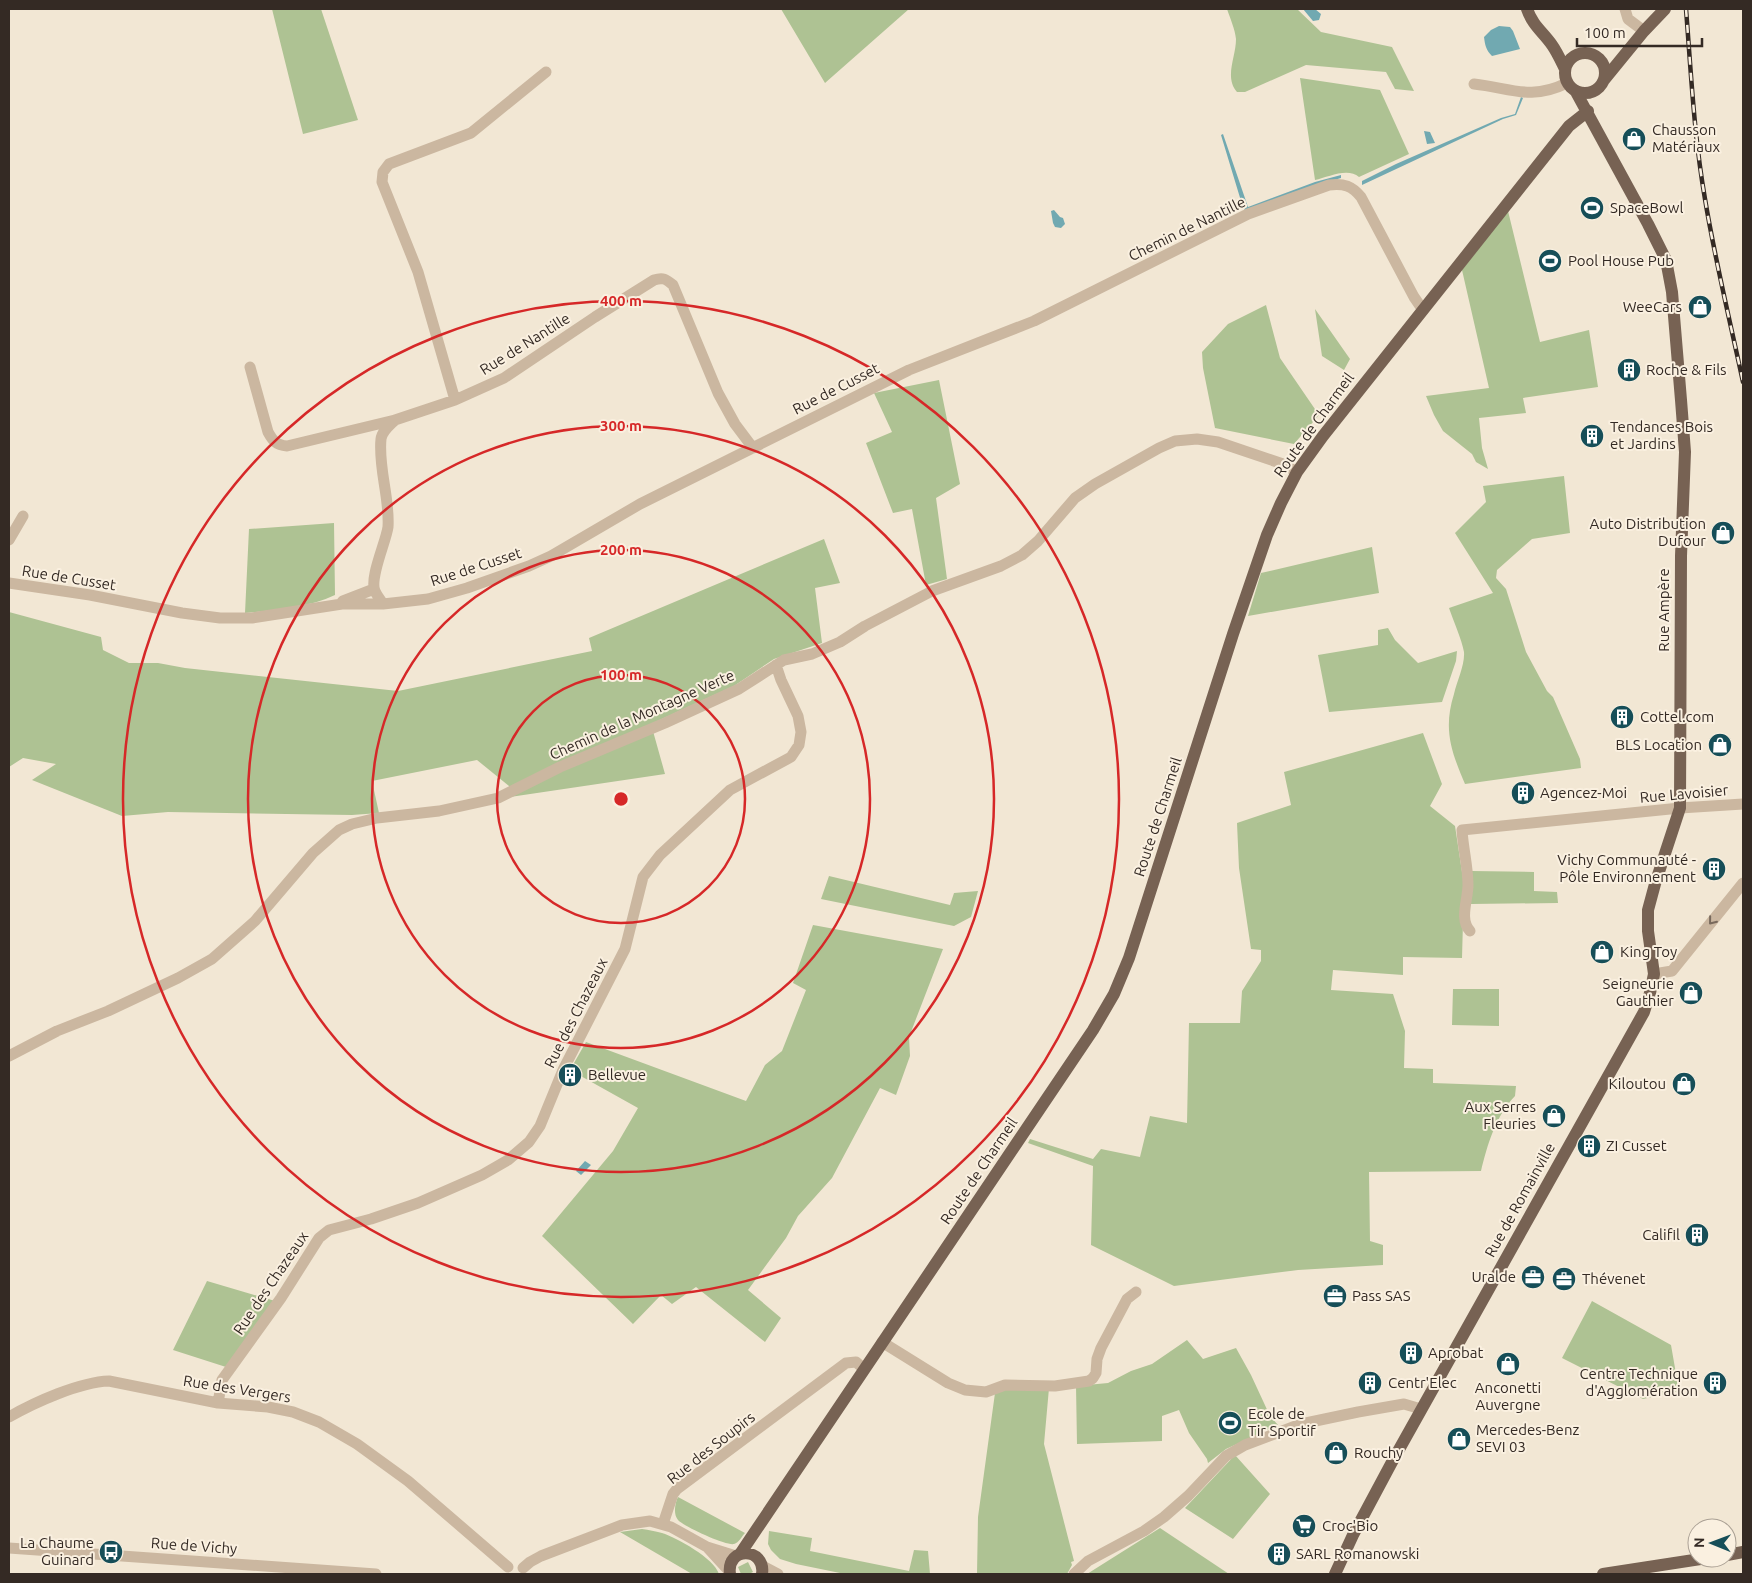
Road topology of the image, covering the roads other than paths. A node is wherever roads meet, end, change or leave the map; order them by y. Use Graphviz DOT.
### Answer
graph roads {
  1 [pos="1527,9"];
  2 [pos="1625,9"];
  3 [pos="1665,9"];
  4 [pos="1644,31"];
  5 [pos="1634,42"];
  6 [pos="1551,44"];
  7 [pos="1575,55"];
  8 [pos="1599,59"];
  9 [pos="1565,70"];
  10 [pos="546,72"];
  11 [pos="1604,80"];
  12 [pos="1474,84"];
  13 [pos="1572,88"];
  14 [pos="1594,91"];
  15 [pos="1588,111"];
  16 [pos="1569,126"];
  17 [pos="1595,128"];
  18 [pos="1422,310"];
  19 [pos="250,367"];
  20 [pos="909,370"];
  21 [pos="455,400"];
  22 [pos="394,420"];
  23 [pos="366,426"];
  24 [pos="382,436"];
  25 [pos="753,448"];
  26 [pos="1297,472"];
  27 [pos="24,516"];
  28 [pos="9,540"];
  29 [pos="9,584"];
  30 [pos="374,589"];
  31 [pos="342,604"];
  32 [pos="383,604"];
  33 [pos="776,665"];
  34 [pos="1743,804"];
  35 [pos="1680,808"];
  36 [pos="1743,883"];
  37 [pos="1470,931"];
  38 [pos="1654,974"];
  39 [pos="9,1056"];
  40 [pos="1136,1292"];
  41 [pos="882,1342"];
  42 [pos="864,1369"];
  43 [pos="218,1403"];
  44 [pos="1422,1409"];
  45 [pos="9,1417"];
  46 [pos="764,1518"];
  47 [pos="663,1524"];
  48 [pos="707,1547"];
  49 [pos="9,1548"];
  50 [pos="738,1555"];
  51 [pos="1344,1555"];
  52 [pos="1687,1561"];
  53 [pos="760,1565"];
  54 [pos="506,1571"];
  55 [pos="525,1571"];
  56 [pos="729,1573"];
  57 [pos="376,1574"];
  58 [pos="778,1574"];
  59 [pos="1074,1574"];
  60 [pos="1335,1574"];
  61 [pos="1345,1574"];
  62 [pos="1603,1574"];
  1 -- 6 [label="main road"];
  2 -- 4 [label="street"];
  3 -- 4 [label="main road"];
  4 -- 5 [label="main road"];
  5 -- 8 [label="main road"];
  5 -- 11 [label="main road"];
  6 -- 7 [label="main road"];
  6 -- 9 [label="main road"];
  7 -- 8 [label="main road"];
  7 -- 9 [label="main road"];
  8 -- 11 [label="main road"];
  9 -- 13 [label="main road"];
  10 -- 21 [label="street"];
  11 -- 14 [label="main road"];
  12 -- 13 [label="street"];
  13 -- 14 [label="main road"];
  13 -- 15 [label="main road, Rue Ampère"];
  13 -- 16 [label="main road, Route de Charmeil"];
  14 -- 15 [label="main road"];
  15 -- 16 [label="main road, Route de Charmeil"];
  15 -- 17 [label="main road, Rue Ampère"];
  16 -- 17 [label="main road"];
  16 -- 18 [label="main road, Route de Charmeil"];
  17 -- 35 [label="main road, Rue Ampère"];
  18 -- 20 [label="street, Chemin de Nantille"];
  18 -- 26 [label="main road, Route de Charmeil"];
  19 -- 23 [label="street, Rue de Nantille"];
  20 -- 25 [label="street, Rue de Cusset"];
  21 -- 22 [label="street, Rue de Nantille"];
  21 -- 25 [label="street, Rue de Nantille"];
  22 -- 23 [label="street, Rue de Nantille"];
  22 -- 24 [label="street"];
  23 -- 24 [label="street"];
  24 -- 30 [label="street"];
  25 -- 32 [label="street, Rue de Cusset"];
  26 -- 33 [label="street, Chemin de la Montagne Verte"];
  26 -- 41 [label="main road, Route de Charmeil"];
  27 -- 28 [label="street"];
  29 -- 31 [label="street, Rue de Cusset"];
  30 -- 31 [label="street"];
  30 -- 32 [label="street"];
  31 -- 32 [label="street, Rue de Cusset"];
  33 -- 39 [label="street, Chemin de la Montagne Verte"];
  33 -- 43 [label="street, Rue des Chazeaux"];
  34 -- 35 [label="street, Rue Lavoisier"];
  35 -- 37 [label="street, Rue Lavoisier"];
  35 -- 38 [label="main road, Rue Ampère"];
  36 -- 38 [label="street, one-way"];
  38 -- 44 [label="main road, Rue de Romainville"];
  40 -- 41 [label="street"];
  41 -- 42 [label="main road, Route de Charmeil"];
  42 -- 46 [label="main road, Route de Charmeil"];
  42 -- 47 [label="street, Rue des Soupirs"];
  43 -- 45 [label="street, Rue des Vergers"];
  43 -- 54 [label="street, Rue des Vergers"];
  44 -- 51 [label="main road, Rue de Romainville"];
  44 -- 59 [label="street"];
  46 -- 50 [label="main road, Route de Charmeil"];
  46 -- 53 [label="main road, Route de Charmeil"];
  47 -- 48 [label="street"];
  47 -- 55 [label="street"];
  48 -- 50 [label="street"];
  48 -- 56 [label="street"];
  49 -- 57 [label="street, Rue de Vichy"];
  50 -- 53 [label="main road"];
  50 -- 56 [label="main road, Route de Charmeil"];
  51 -- 60 [label="main road, Rue de Romainville"];
  51 -- 61 [label="main road, Rue de Romainville"];
  52 -- 62 [label="main road"];
  53 -- 58 [label="street"];
  54 -- 55 [label="street"];
}
